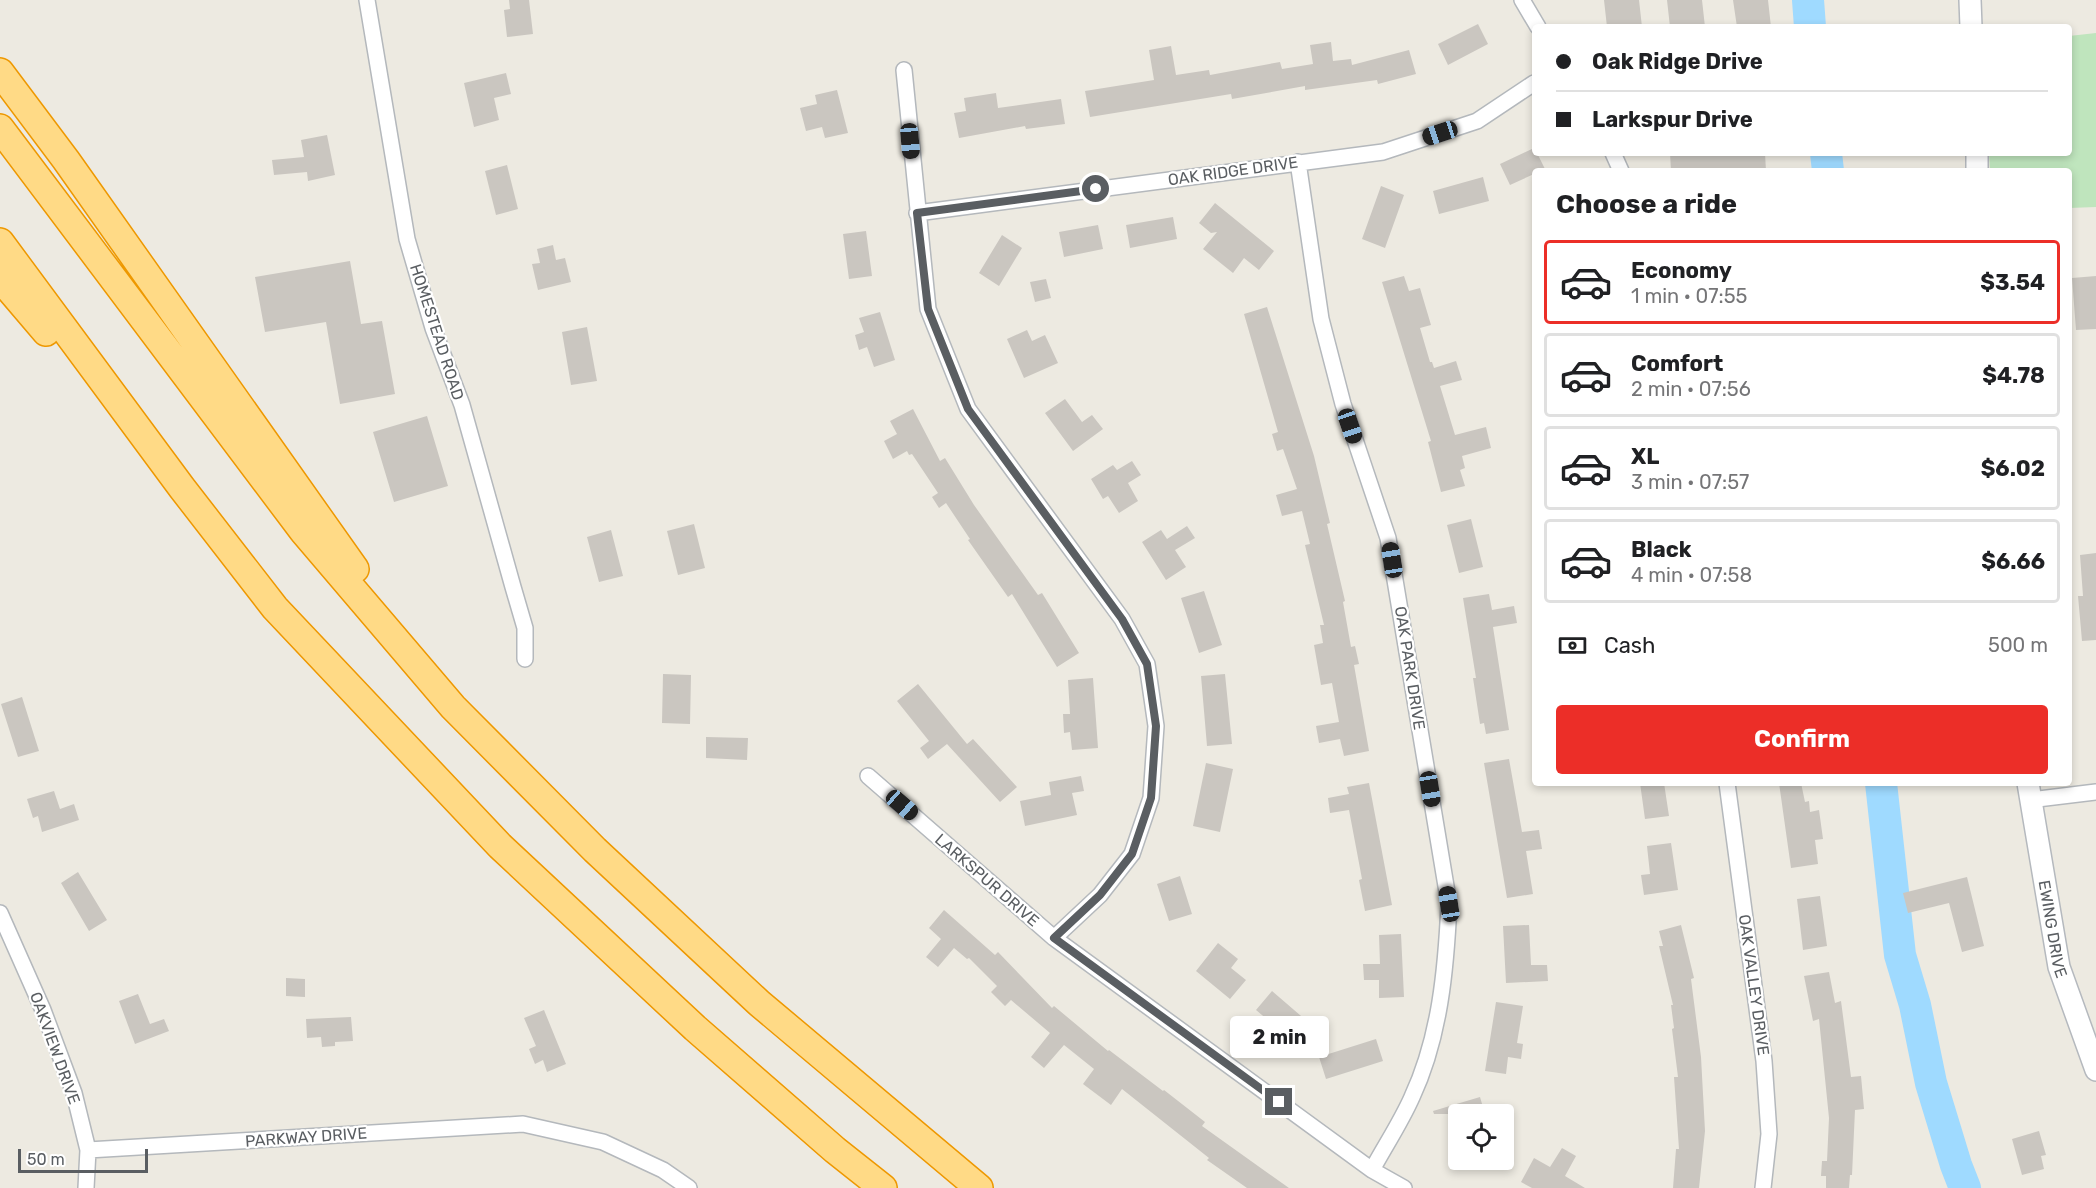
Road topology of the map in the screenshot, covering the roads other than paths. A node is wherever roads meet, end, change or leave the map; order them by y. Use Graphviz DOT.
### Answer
graph roads {
  1 [pos="367,0"];
  2 [pos="1522,0"];
  3 [pos="1970,0"];
  4 [pos="1536,24"];
  5 [pos="1971,24"];
  6 [pos="904,70"];
  7 [pos="0,72"];
  8 [pos="1532,84"];
  9 [pos="0,128"];
  10 [pos="1298,162"];
  11 [pos="917,213"];
  12 [pos="0,242"];
  13 [pos="0,278"];
  14 [pos="182,488"];
  15 [pos="525,660"];
  16 [pos="453,707"];
  17 [pos="868,776"];
  18 [pos="1727,786"];
  19 [pos="2029,792"];
  20 [pos="2096,792"];
  21 [pos="0,913"];
  22 [pos="1054,938"];
  23 [pos="2096,1070"];
  24 [pos="88,1150"];
  25 [pos="1372,1170"];
  26 [pos="86,1188"];
  27 [pos="689,1188"];
  28 [pos="883,1188"];
  29 [pos="979,1188"];
  30 [pos="1404,1188"];
  31 [pos="1763,1188"];
  1 -- 15 [label="street, HOMESTEAD ROAD"];
  2 -- 4 [label="street"];
  3 -- 5 [label="main road"];
  6 -- 11 [label="street"];
  7 -- 16 [label="highway"];
  8 -- 10 [label="street, OAK RIDGE DRIVE"];
  9 -- 16 [label="highway"];
  10 -- 11 [label="street, OAK RIDGE DRIVE"];
  10 -- 25 [label="street, OAK PARK DRIVE"];
  11 -- 22 [label="street"];
  12 -- 14 [label="highway"];
  13 -- 14 [label="highway"];
  14 -- 28 [label="highway"];
  16 -- 29 [label="highway"];
  17 -- 22 [label="street, LARKSPUR DRIVE"];
  18 -- 31 [label="street, OAK VALLEY DRIVE"];
  19 -- 20 [label="street"];
  19 -- 23 [label="main road, EWING DRIVE"];
  21 -- 24 [label="street, OAKVIEW DRIVE"];
  22 -- 25 [label="street, LARKSPUR DRIVE"];
  24 -- 26 [label="street, OAKVIEW DRIVE"];
  24 -- 27 [label="street, PARKWAY DRIVE"];
  25 -- 30 [label="street, LARKSPUR DRIVE"];
}
